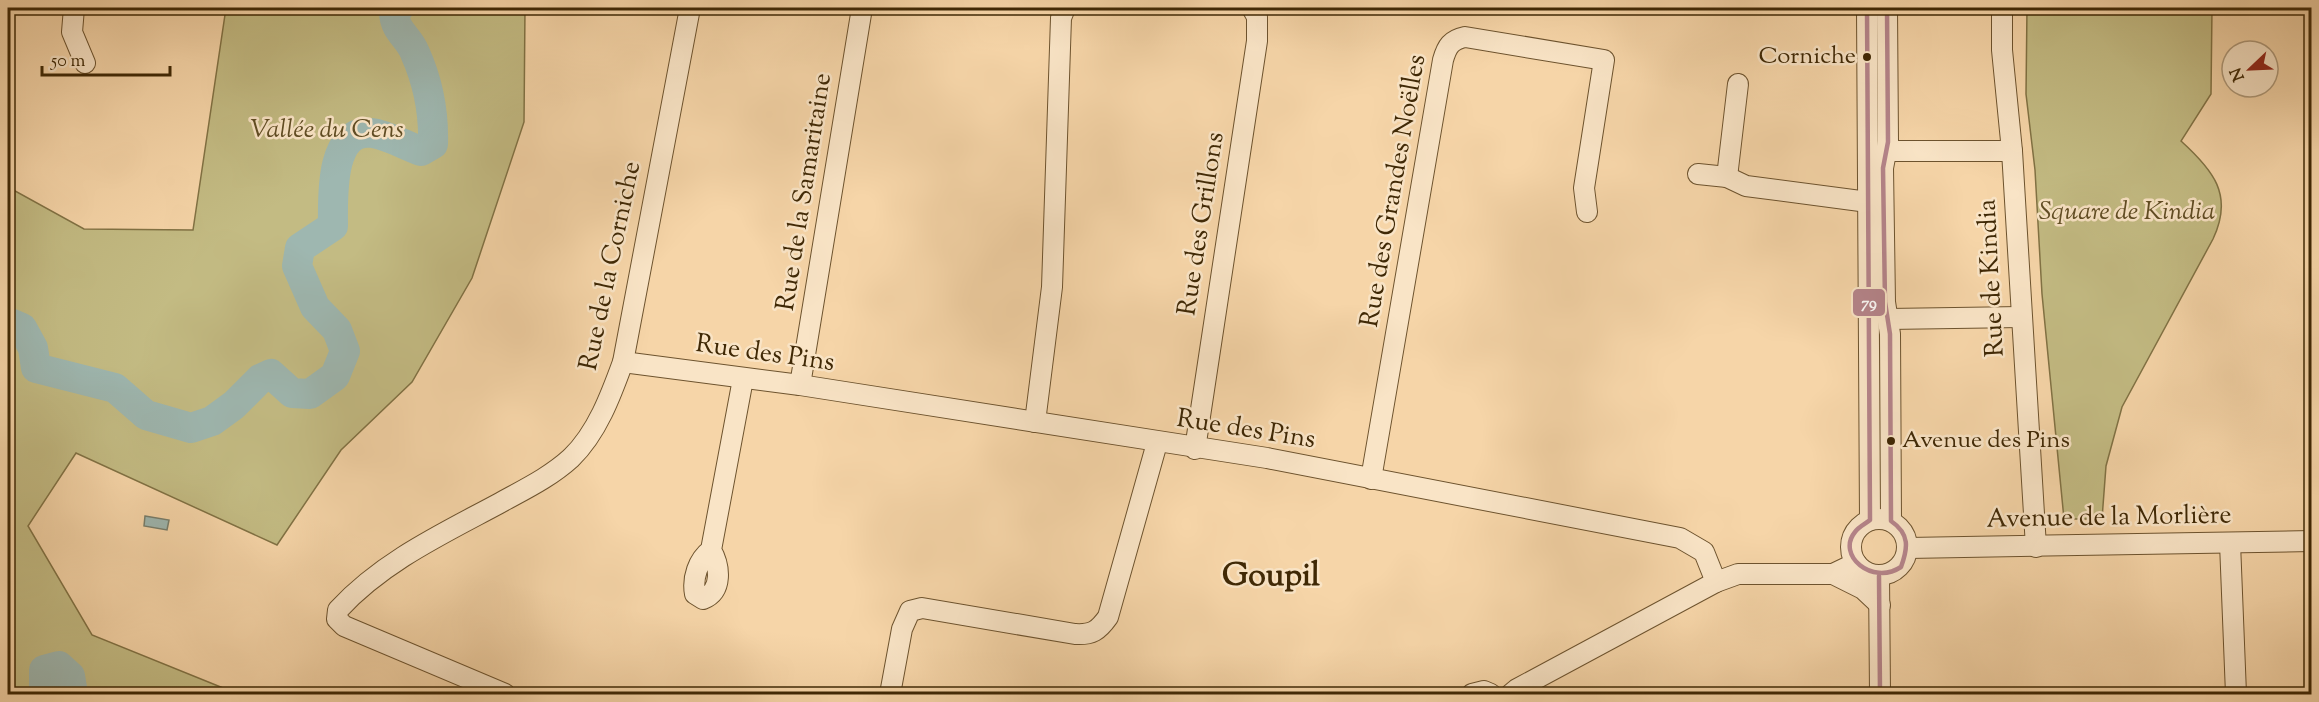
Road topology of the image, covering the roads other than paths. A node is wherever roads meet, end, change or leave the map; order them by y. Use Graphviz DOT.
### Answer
graph roads {
  1 [pos="74,8"];
  2 [pos="690,8"];
  3 [pos="862,8"];
  4 [pos="1065,8"];
  5 [pos="1252,8"];
  6 [pos="1867,8"];
  7 [pos="1887,8"];
  8 [pos="2002,8"];
  9 [pos="85,63"];
  10 [pos="1738,84"];
  11 [pos="1886,151"];
  12 [pos="2012,151"];
  13 [pos="1698,174"];
  14 [pos="1727,177"];
  15 [pos="1868,202"];
  16 [pos="1587,212"];
  17 [pos="2020,317"];
  18 [pos="1888,319"];
  19 [pos="622,362"];
  20 [pos="743,379"];
  21 [pos="800,386"];
  22 [pos="1035,422"];
  23 [pos="1157,443"];
  24 [pos="1195,449"];
  25 [pos="1371,479"];
  26 [pos="1870,520"];
  27 [pos="1891,521"];
  28 [pos="2312,541"];
  29 [pos="2230,543"];
  30 [pos="2036,546"];
  31 [pos="1908,548"];
  32 [pos="711,550"];
  33 [pos="1856,563"];
  34 [pos="1833,574"];
  35 [pos="1879,576"];
  36 [pos="1716,582"];
  37 [pos="1880,605"];
  38 [pos="505,694"];
  39 [pos="890,694"];
  40 [pos="1472,694"];
  41 [pos="1491,694"];
  42 [pos="1511,694"];
  43 [pos="1880,694"];
  44 [pos="2236,694"];
  1 -- 9 [label="street"];
  2 -- 19 [label="street, Rue de la Corniche"];
  3 -- 21 [label="street, Rue de la Samaritaine"];
  4 -- 22 [label="street"];
  5 -- 24 [label="street, Rue des Grillons"];
  6 -- 15 [label="street"];
  7 -- 11 [label="street"];
  8 -- 12 [label="street, Rue de Kindia"];
  10 -- 14 [label="street"];
  11 -- 12 [label="street"];
  11 -- 18 [label="street"];
  12 -- 17 [label="street, Rue de Kindia"];
  13 -- 14 [label="street"];
  14 -- 15 [label="street"];
  15 -- 26 [label="street"];
  16 -- 25 [label="street, Rue des Grandes Noëlles"];
  17 -- 18 [label="street"];
  17 -- 30 [label="street, Rue de Kindia"];
  18 -- 27 [label="street"];
  19 -- 20 [label="street, Rue des Pins"];
  19 -- 38 [label="street, Rue de la Corniche"];
  20 -- 21 [label="street, Rue des Pins"];
  20 -- 32 [label="street"];
  21 -- 22 [label="street, Rue des Pins"];
  22 -- 23 [label="street, Rue des Pins"];
  23 -- 24 [label="street, Rue des Pins"];
  23 -- 39 [label="street"];
  24 -- 25 [label="street, Rue des Pins"];
  25 -- 36 [label="street, Rue des Pins"];
  26 -- 27 [label="street"];
  26 -- 33 [label="street"];
  27 -- 31 [label="street"];
  28 -- 29 [label="street, Avenue de la Morlière"];
  29 -- 30 [label="street, Avenue de la Morlière"];
  29 -- 44 [label="street"];
  30 -- 31 [label="street, Avenue de la Morlière"];
  31 -- 35 [label="street"];
  33 -- 34 [label="street"];
  33 -- 35 [label="street"];
  34 -- 36 [label="street"];
  34 -- 37 [label="street"];
  35 -- 37 [label="street"];
  36 -- 42 [label="street"];
  37 -- 43 [label="street"];
  40 -- 41 [label="street"];
}
